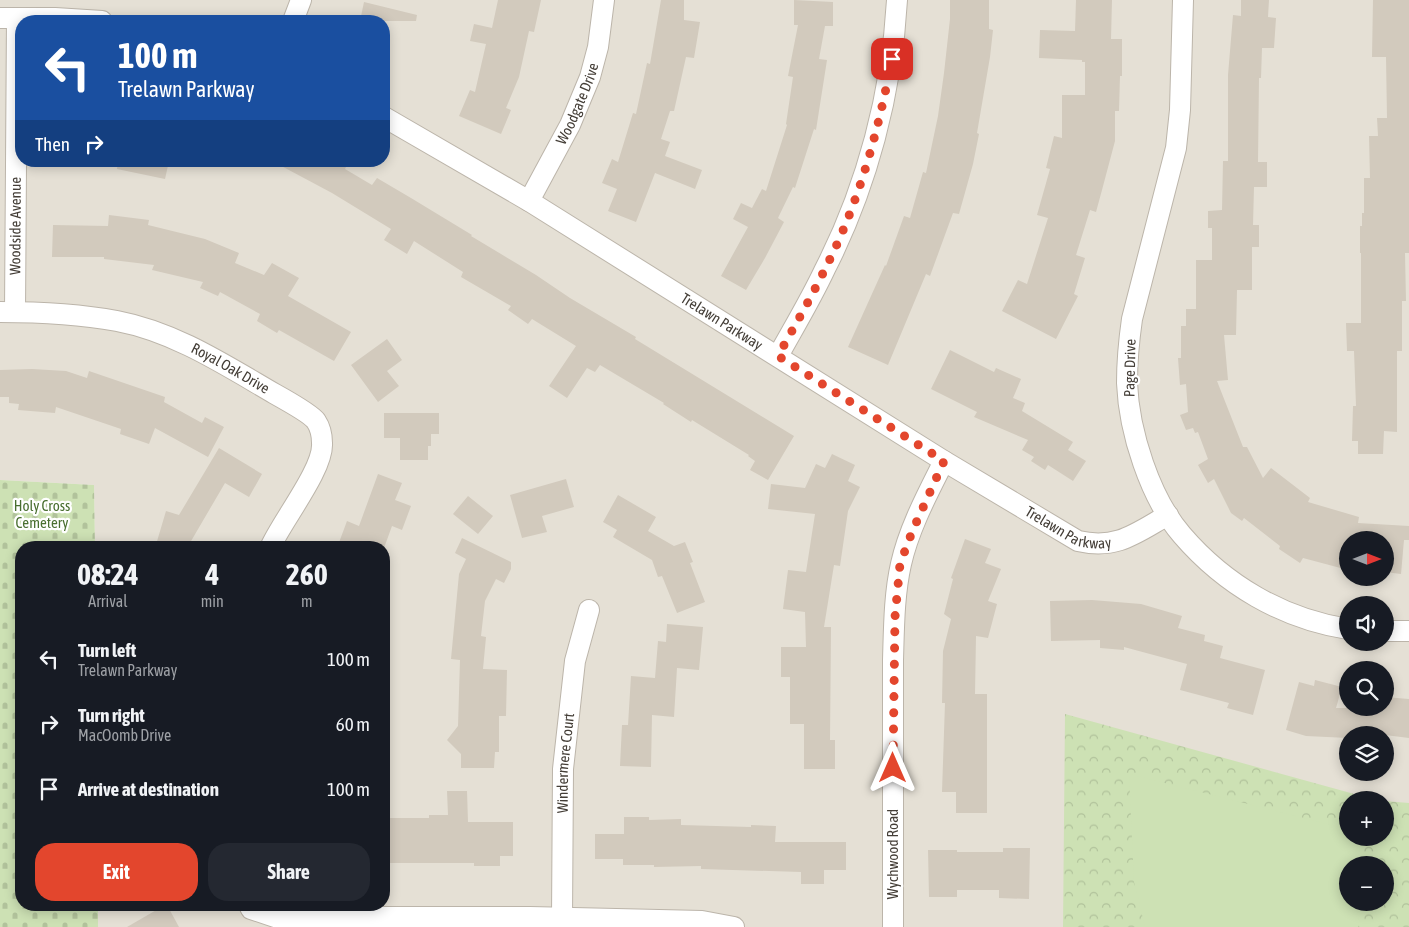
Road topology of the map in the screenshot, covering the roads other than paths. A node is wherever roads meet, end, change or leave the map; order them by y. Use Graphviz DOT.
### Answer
graph roads {
  1 [pos="301,0"];
  2 [pos="604,0"];
  3 [pos="897,0"];
  4 [pos="1183,0"];
  5 [pos="295,15"];
  6 [pos="9,18"];
  7 [pos="390,120"];
  8 [pos="529,201"];
  9 [pos="8,312"];
  10 [pos="778,356"];
  11 [pos="944,461"];
  12 [pos="1168,515"];
  13 [pos="274,541"];
  14 [pos="589,610"];
  15 [pos="1339,628"];
  16 [pos="1394,631"];
  17 [pos="1409,631"];
  18 [pos="258,911"];
  19 [pos="562,918"];
  20 [pos="734,927"];
  21 [pos="893,927"];
  1 -- 5 [label="street"];
  2 -- 8 [label="street, Woodgate Drive"];
  3 -- 10 [label="street"];
  4 -- 12 [label="street, Page Drive"];
  6 -- 9 [label="street, Woodside Avenue"];
  7 -- 8 [label="street, Trelawn Parkway"];
  8 -- 10 [label="street, Trelawn Parkway"];
  9 -- 13 [label="street, Royal Oak Drive"];
  10 -- 11 [label="street, Trelawn Parkway"];
  11 -- 12 [label="street, Trelawn Parkway"];
  11 -- 21 [label="street, Wychwood Road"];
  12 -- 15 [label="street, Page Drive"];
  14 -- 19 [label="street, Windermere Court"];
  16 -- 17 [label="street"];
  18 -- 19 [label="street"];
  19 -- 20 [label="street"];
}
